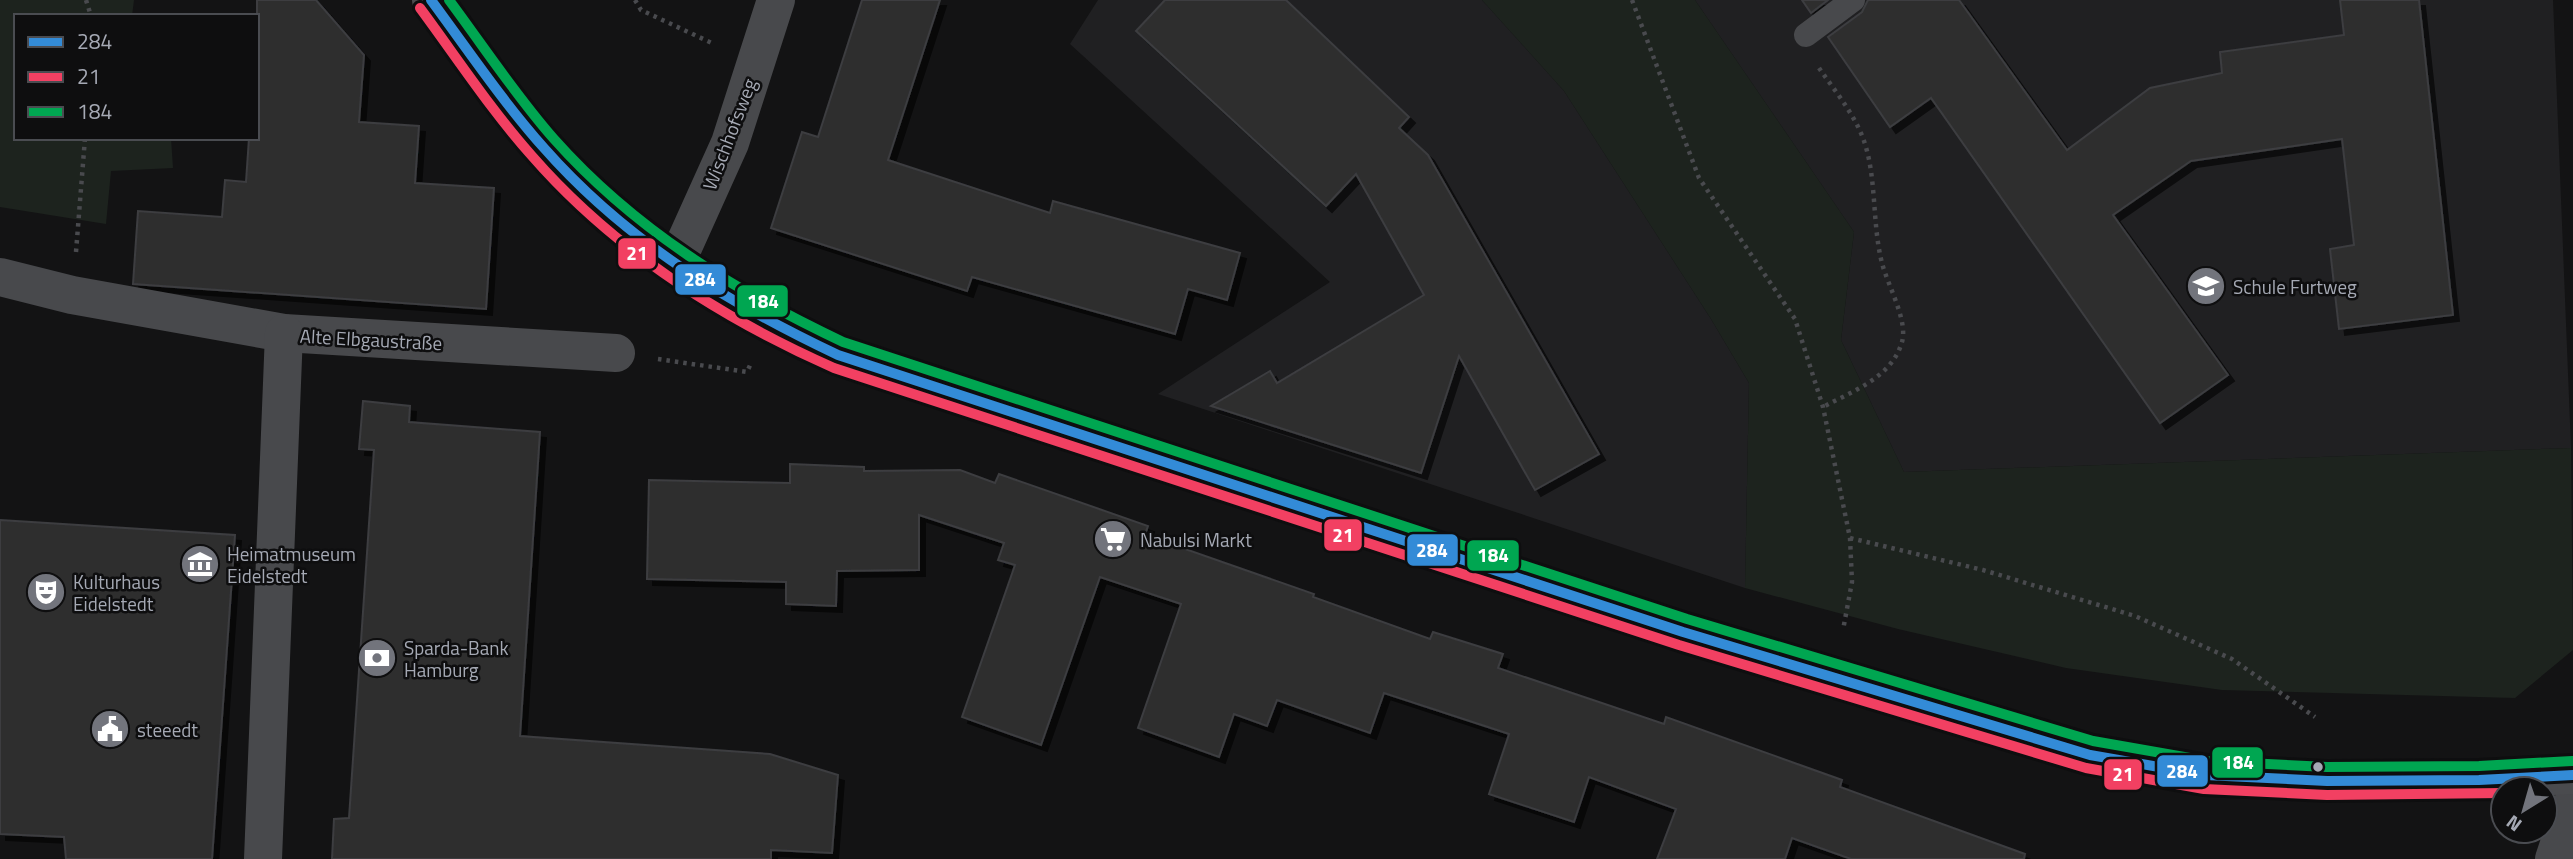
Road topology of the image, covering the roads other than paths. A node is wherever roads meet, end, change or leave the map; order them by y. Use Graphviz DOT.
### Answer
graph roads {
  1 [pos="432,0"];
  2 [pos="776,0"];
  3 [pos="1853,0"];
  4 [pos="1806,35"];
  5 [pos="674,265"];
  6 [pos="0,276"];
  7 [pos="284,333"];
  8 [pos="616,353"];
  9 [pos="2573,775"];
  10 [pos="2573,802"];
  11 [pos="263,859"];
  12 [pos="2554,859"];
  1 -- 5 [label="main road"];
  2 -- 5 [label="street, Wischhofsweg"];
  3 -- 4 [label="lane"];
  5 -- 9 [label="main road"];
  6 -- 7 [label="street, Alte Elbgaustraße"];
  7 -- 8 [label="street, Alte Elbgaustraße"];
  7 -- 11 [label="street"];
  10 -- 12 [label="street"];
}
